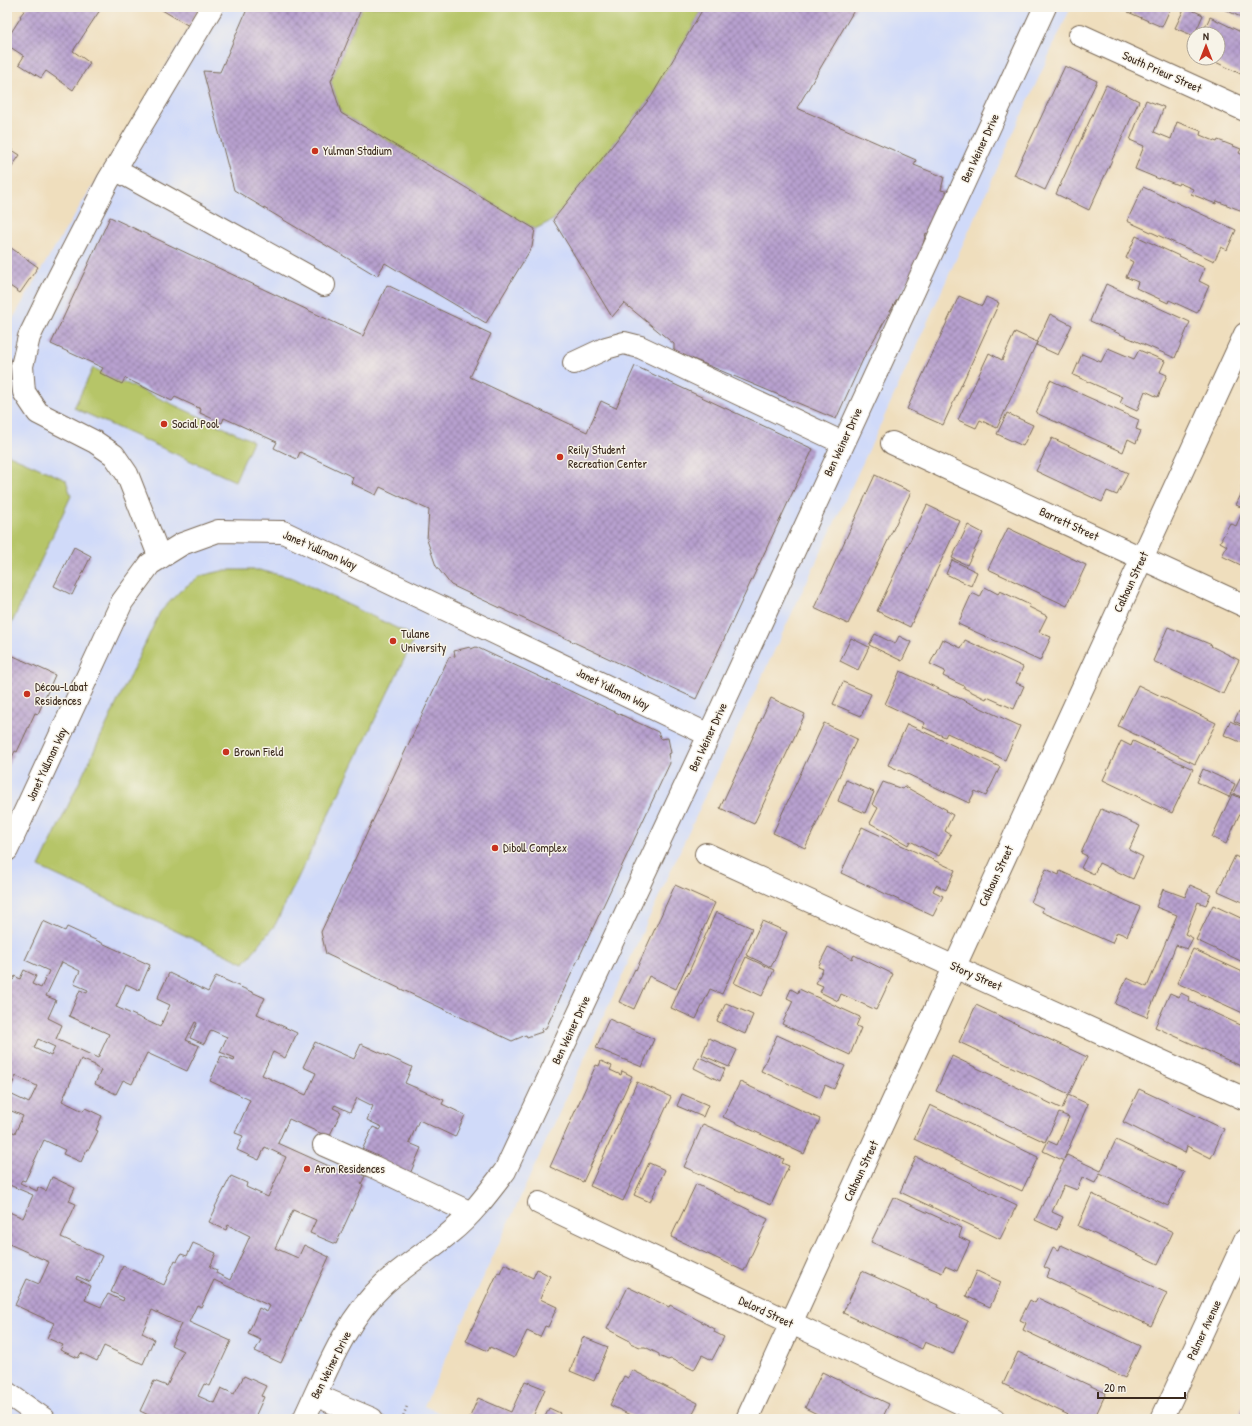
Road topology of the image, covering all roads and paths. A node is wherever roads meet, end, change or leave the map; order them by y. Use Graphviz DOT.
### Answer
graph roads {
  1 [pos="212,7"];
  2 [pos="1045,7"];
  3 [pos="1080,35"];
  4 [pos="1245,110"];
  5 [pos="115,169"];
  6 [pos="324,285"];
  7 [pos="1245,334"];
  8 [pos="574,362"];
  9 [pos="843,443"];
  10 [pos="892,443"];
  11 [pos="160,558"];
  12 [pos="1142,558"];
  13 [pos="1245,606"];
  14 [pos="709,735"];
  15 [pos="7,850"];
  16 [pos="706,854"];
  17 [pos="954,967"];
  18 [pos="1245,1099"];
  19 [pos="324,1146"];
  20 [pos="539,1203"];
  21 [pos="471,1213"];
  22 [pos="1245,1240"];
  23 [pos="791,1323"];
  24 [pos="7,1394"];
  25 [pos="315,1395"];
  26 [pos="407,1406"];
  27 [pos="32,1416"];
  28 [pos="304,1419"];
  29 [pos="372,1419"];
  30 [pos="402,1419"];
  31 [pos="747,1419"];
  32 [pos="994,1419"];
  33 [pos="1162,1419"];
  1 -- 5 [label="street"];
  2 -- 9 [label="street, Ben Weiner Drive"];
  3 -- 4 [label="street, South Prieur Street"];
  5 -- 6 [label="street"];
  5 -- 11 [label="street"];
  7 -- 12 [label="street, Calhoun Street"];
  8 -- 9 [label="street"];
  9 -- 14 [label="street, Ben Weiner Drive"];
  10 -- 12 [label="street, Barrett Street"];
  11 -- 14 [label="street, Janet Yullman Way"];
  11 -- 15 [label="street, Janet Yullman Way"];
  12 -- 13 [label="street, Barrett Street"];
  12 -- 17 [label="street, Calhoun Street"];
  14 -- 21 [label="street, Ben Weiner Drive"];
  16 -- 17 [label="street, Story Street"];
  17 -- 18 [label="street, Story Street"];
  17 -- 23 [label="street, Calhoun Street"];
  19 -- 21 [label="street"];
  20 -- 23 [label="street, Delord Street"];
  21 -- 25 [label="street, Ben Weiner Drive"];
  22 -- 33 [label="street, Palmer Avenue"];
  23 -- 31 [label="street, Calhoun Street"];
  23 -- 32 [label="street, Delord Street"];
  24 -- 27 [label="street"];
  25 -- 28 [label="street, Ben Weiner Drive"];
  25 -- 29 [label="street"];
  26 -- 30 [label="path"];
}
